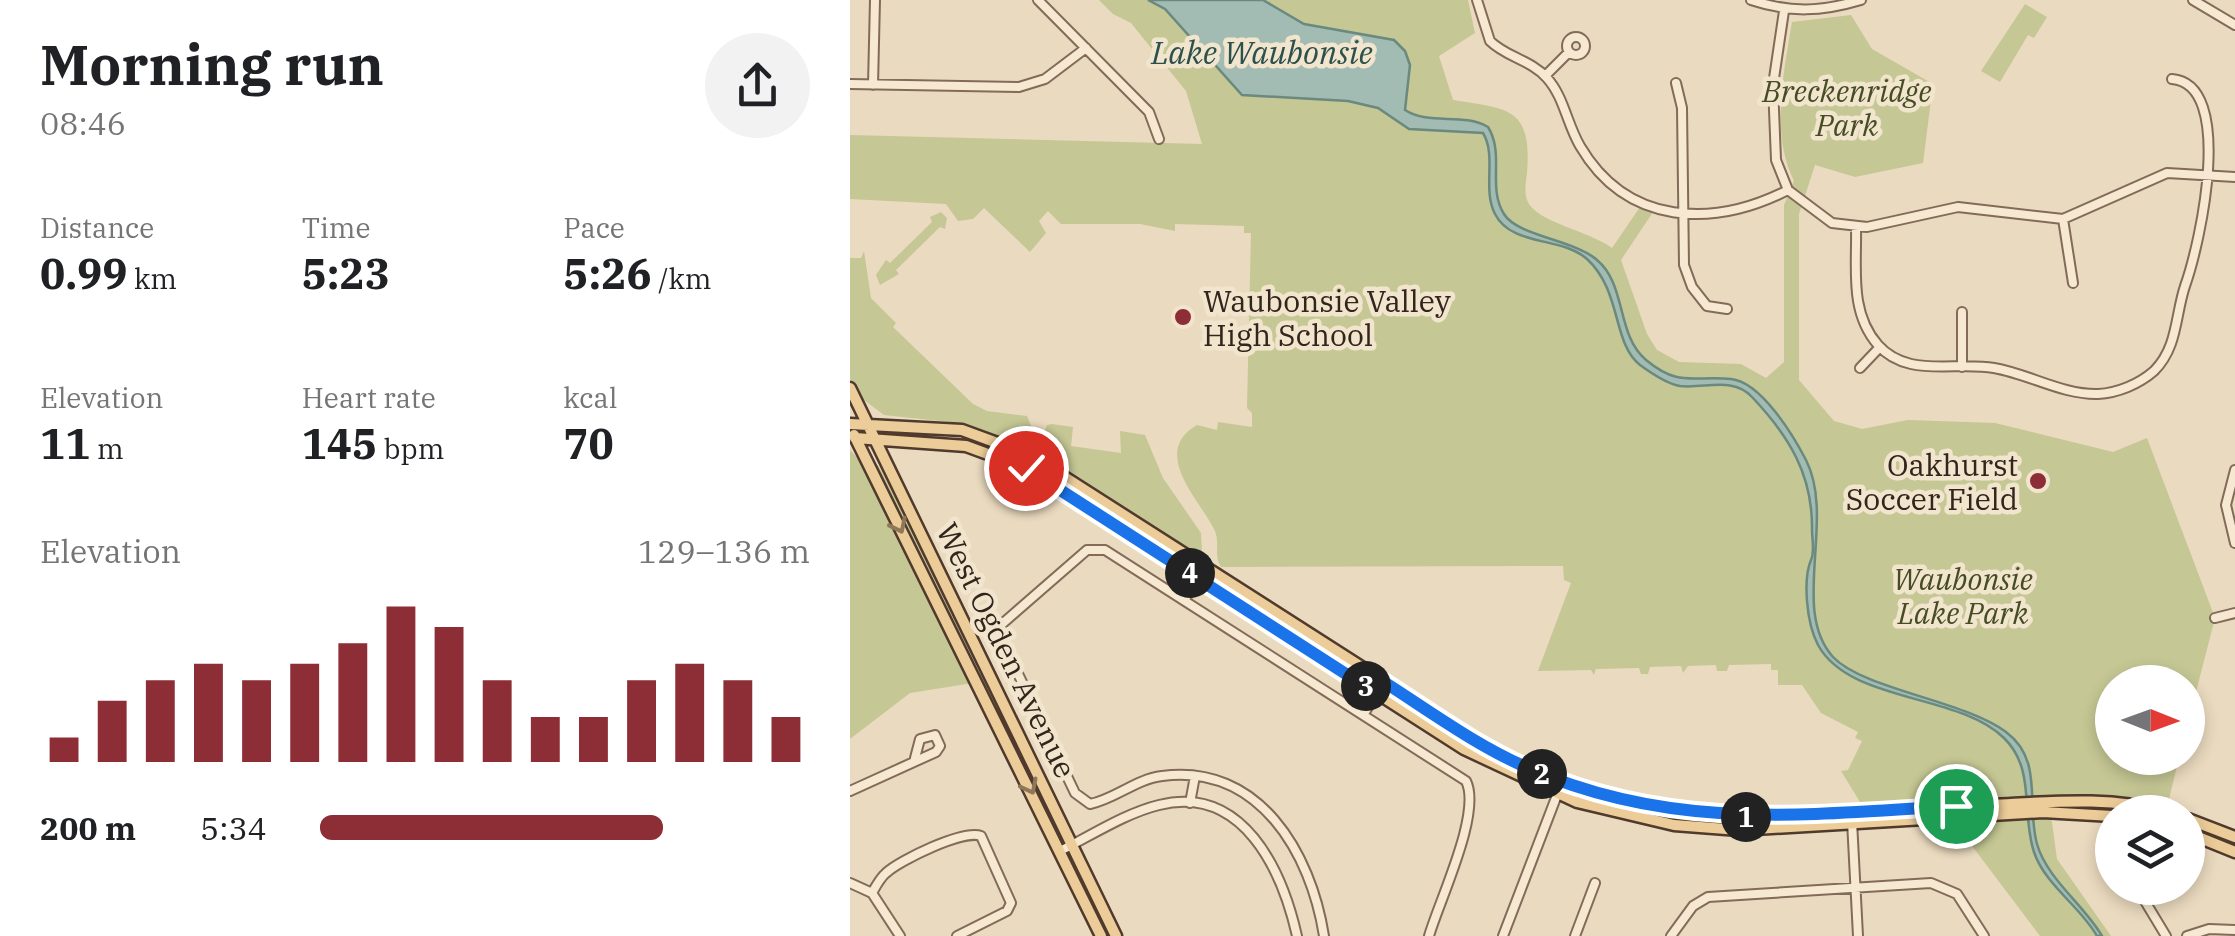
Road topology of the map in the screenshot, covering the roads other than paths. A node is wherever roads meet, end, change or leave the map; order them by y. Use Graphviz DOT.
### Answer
graph roads {
  1 [pos="875,0"];
  2 [pos="1038,0"];
  3 [pos="1477,0"];
  4 [pos="1751,0"];
  5 [pos="1860,0"];
  6 [pos="2193,0"];
  7 [pos="1784,11"];
  8 [pos="2235,25"];
  9 [pos="1086,48"];
  10 [pos="1569,52"];
  11 [pos="1546,76"];
  12 [pos="2172,79"];
  13 [pos="1676,83"];
  14 [pos="850,84"];
  15 [pos="873,85"];
  16 [pos="1159,138"];
  17 [pos="2211,173"];
  18 [pos="2235,177"];
  19 [pos="1788,190"];
  20 [pos="1684,216"];
  21 [pos="2063,219"];
  22 [pos="1856,228"];
  23 [pos="2073,283"];
  24 [pos="1727,309"];
  25 [pos="1962,312"];
  26 [pos="1880,347"];
  27 [pos="1962,367"];
  28 [pos="1860,368"];
  29 [pos="850,388"];
  30 [pos="868,425"];
  31 [pos="851,432"];
  32 [pos="875,438"];
  33 [pos="2235,470"];
  34 [pos="2235,543"];
  35 [pos="1204,566"];
  36 [pos="1198,578"];
  37 [pos="1185,599"];
  38 [pos="2235,613"];
  39 [pos="2215,618"];
  40 [pos="1384,682"];
  41 [pos="1377,694"];
  42 [pos="1362,715"];
  43 [pos="914,758"];
  44 [pos="1195,776"];
  45 [pos="1562,782"];
  46 [pos="850,791"];
  47 [pos="1557,795"];
  48 [pos="2095,802"];
  49 [pos="1190,803"];
  50 [pos="2042,807"];
  51 [pos="2018,809"];
  52 [pos="1852,811"];
  53 [pos="2095,814"];
  54 [pos="1852,825"];
  55 [pos="2205,825"];
  56 [pos="2235,837"];
  57 [pos="2205,840"];
  58 [pos="1074,844"];
  59 [pos="1062,850"];
  60 [pos="2235,852"];
  61 [pos="1595,882"];
  62 [pos="850,883"];
  63 [pos="1856,887"];
  64 [pos="872,893"];
  65 [pos="2147,905"];
  66 [pos="2235,930"];
  67 [pos="900,936"];
  68 [pos="957,936"];
  69 [pos="1101,936"];
  70 [pos="1116,936"];
  71 [pos="1297,936"];
  72 [pos="1324,936"];
  73 [pos="1428,936"];
  74 [pos="1503,936"];
  75 [pos="1575,936"];
  76 [pos="1671,936"];
  77 [pos="1858,936"];
  78 [pos="1984,936"];
  79 [pos="2166,936"];
  80 [pos="2187,936"];
  1 -- 15 [label="street"];
  2 -- 9 [label="street"];
  3 -- 11 [label="street"];
  4 -- 7 [label="street"];
  5 -- 7 [label="street"];
  6 -- 8 [label="street"];
  7 -- 19 [label="street"];
  9 -- 15 [label="street"];
  9 -- 16 [label="street"];
  10 -- 11 [label="street"];
  11 -- 20 [label="street"];
  12 -- 17 [label="street"];
  13 -- 20 [label="street"];
  14 -- 15 [label="street"];
  17 -- 18 [label="street"];
  17 -- 21 [label="street"];
  17 -- 27 [label="street"];
  19 -- 20 [label="street"];
  19 -- 22 [label="street"];
  20 -- 24 [label="street"];
  21 -- 22 [label="street"];
  21 -- 23 [label="street"];
  22 -- 26 [label="street"];
  25 -- 27 [label="street"];
  26 -- 27 [label="street"];
  26 -- 28 [label="street"];
  29 -- 30 [label="main road, West Ogden Avenue"];
  30 -- 31 [label="main road"];
  30 -- 32 [label="main road, West Ogden Avenue"];
  30 -- 35 [label="main road"];
  31 -- 32 [label="main road"];
  31 -- 59 [label="main road, West Ogden Avenue, one-way"];
  32 -- 36 [label="main road"];
  32 -- 58 [label="main road, West Ogden Avenue"];
  33 -- 34 [label="street"];
  35 -- 36 [label="street"];
  35 -- 40 [label="main road"];
  36 -- 37 [label="street"];
  36 -- 41 [label="main road"];
  37 -- 42 [label="street"];
  37 -- 44 [label="street"];
  38 -- 39 [label="street"];
  40 -- 41 [label="street"];
  40 -- 45 [label="main road"];
  41 -- 42 [label="street"];
  41 -- 47 [label="main road"];
  42 -- 73 [label="street"];
  43 -- 46 [label="street"];
  44 -- 49 [label="street"];
  44 -- 72 [label="street"];
  45 -- 47 [label="street"];
  45 -- 52 [label="main road"];
  47 -- 54 [label="main road"];
  47 -- 74 [label="street"];
  48 -- 50 [label="main road"];
  49 -- 58 [label="street"];
  49 -- 71 [label="street"];
  50 -- 51 [label="main road"];
  50 -- 53 [label="main road"];
  51 -- 52 [label="main road"];
  51 -- 54 [label="main road"];
  52 -- 54 [label="street"];
  54 -- 63 [label="street"];
  55 -- 56 [label="main road"];
  57 -- 60 [label="main road"];
  58 -- 59 [label="street"];
  58 -- 70 [label="main road, West Ogden Avenue"];
  59 -- 69 [label="main road, West Ogden Avenue"];
  61 -- 75 [label="street"];
  62 -- 64 [label="street"];
  63 -- 76 [label="street"];
  63 -- 77 [label="street"];
  63 -- 78 [label="street"];
  64 -- 67 [label="street"];
  64 -- 68 [label="street"];
  65 -- 79 [label="street"];
  66 -- 80 [label="street"];
}
